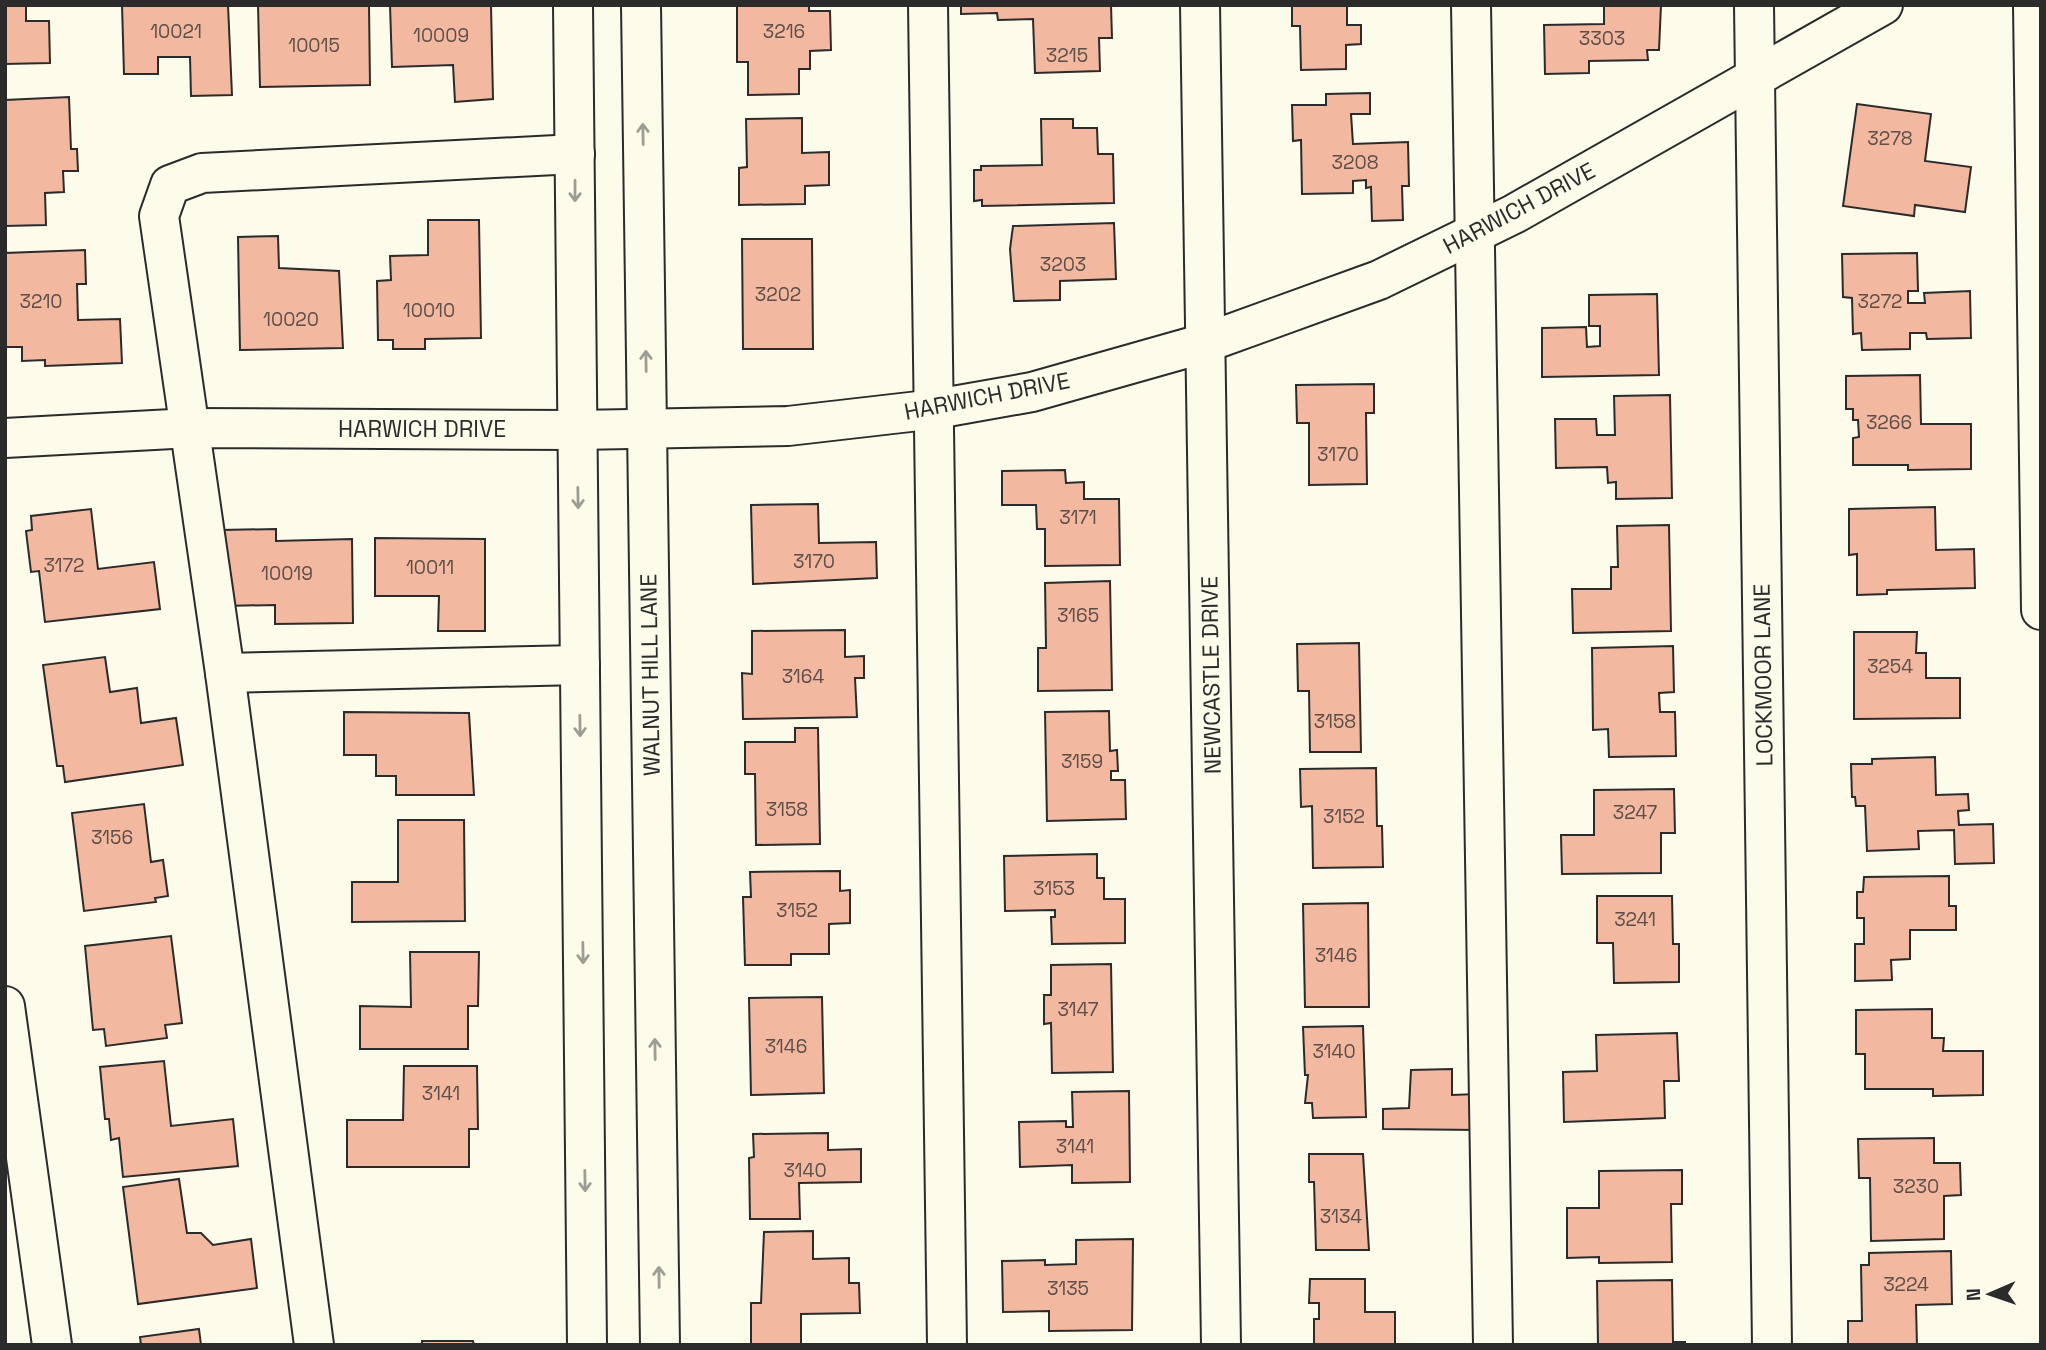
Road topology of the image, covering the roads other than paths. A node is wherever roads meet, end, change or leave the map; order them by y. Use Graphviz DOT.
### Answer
graph roads {
  1 [pos="573,5"];
  2 [pos="641,5"];
  3 [pos="928,5"];
  4 [pos="1200,5"];
  5 [pos="1471,5"];
  6 [pos="1754,5"];
  7 [pos="1883,5"];
  8 [pos="2033,5"];
  9 [pos="1755,76"];
  10 [pos="575,155"];
  11 [pos="1473,234"];
  12 [pos="1205,343"];
  13 [pos="936,410"];
  14 [pos="191,428"];
  15 [pos="647,429"];
  16 [pos="577,430"];
  17 [pos="5,438"];
  18 [pos="2041,610"];
  19 [pos="580,665"];
  20 [pos="225,673"];
  21 [pos="5,1006"];
  22 [pos="52,1345"];
  23 [pos="314,1345"];
  24 [pos="587,1345"];
  25 [pos="660,1345"];
  26 [pos="947,1345"];
  27 [pos="1221,1345"];
  28 [pos="1493,1345"];
  29 [pos="1772,1345"];
  1 -- 10 [label="street"];
  15 -- 2 [label="street, WALNUT HILL LANE, one-way"];
  3 -- 13 [label="street"];
  4 -- 12 [label="street, NEWCASTLE DRIVE"];
  5 -- 11 [label="street"];
  6 -- 9 [label="street, LOCKMOOR LANE"];
  7 -- 9 [label="street, HARWICH DRIVE"];
  8 -- 18 [label="street"];
  9 -- 11 [label="street, HARWICH DRIVE"];
  9 -- 29 [label="street, LOCKMOOR LANE"];
  10 -- 14 [label="street"];
  10 -- 16 [label="street, one-way"];
  11 -- 12 [label="street, HARWICH DRIVE"];
  11 -- 28 [label="street"];
  12 -- 13 [label="street, HARWICH DRIVE"];
  12 -- 27 [label="street, NEWCASTLE DRIVE"];
  13 -- 15 [label="street, HARWICH DRIVE"];
  13 -- 26 [label="street"];
  14 -- 16 [label="street, HARWICH DRIVE"];
  14 -- 17 [label="street, HARWICH DRIVE"];
  14 -- 20 [label="street"];
  15 -- 16 [label="street, HARWICH DRIVE"];
  25 -- 15 [label="street, WALNUT HILL LANE, one-way"];
  16 -- 19 [label="street, one-way"];
  19 -- 20 [label="street"];
  19 -- 24 [label="street, one-way"];
  20 -- 23 [label="street"];
  21 -- 22 [label="street"];
}
